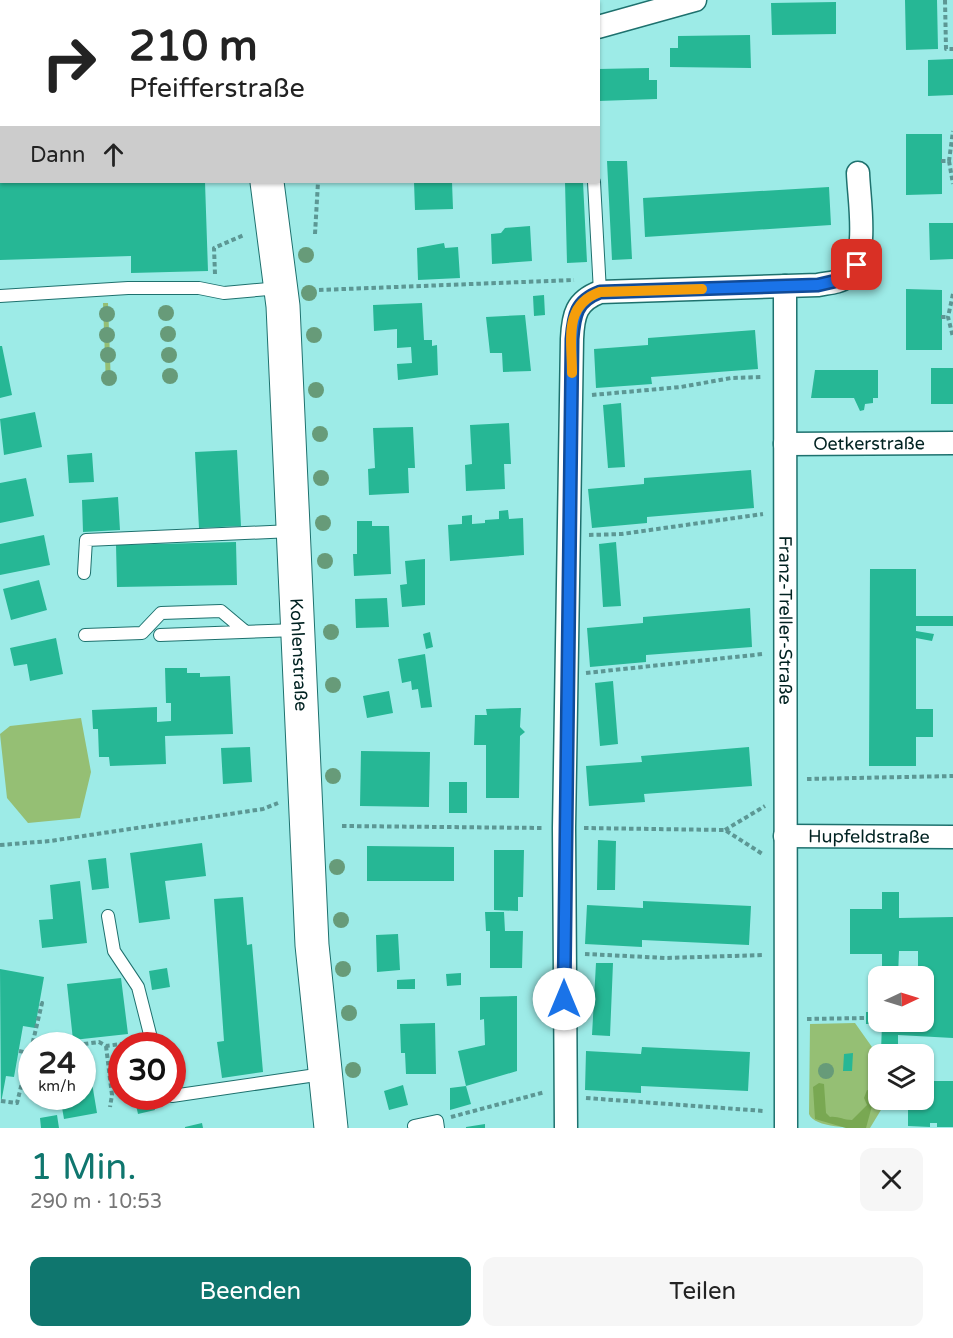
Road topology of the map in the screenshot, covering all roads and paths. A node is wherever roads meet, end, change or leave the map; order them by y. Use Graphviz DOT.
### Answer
graph roads {
  1 [pos="694,0"];
  2 [pos="945,0"];
  3 [pos="945,19"];
  4 [pos="937,20"];
  5 [pos="600,26"];
  6 [pos="953,49"];
  7 [pos="953,131"];
  8 [pos="941,161"];
  9 [pos="949,161"];
  10 [pos="858,173"];
  11 [pos="267,183"];
  12 [pos="318,183"];
  13 [pos="594,183"];
  14 [pos="953,184"];
  15 [pos="315,234"];
  16 [pos="244,235"];
  17 [pos="784,286"];
  18 [pos="281,288"];
  19 [pos="319,290"];
  20 [pos="215,291"];
  21 [pos="953,294"];
  22 [pos="594,295"];
  23 [pos="0,296"];
  24 [pos="941,317"];
  25 [pos="948,318"];
  26 [pos="953,337"];
  27 [pos="785,376"];
  28 [pos="571,397"];
  29 [pos="953,443"];
  30 [pos="785,444"];
  31 [pos="785,512"];
  32 [pos="293,531"];
  33 [pos="569,536"];
  34 [pos="84,573"];
  35 [pos="297,630"];
  36 [pos="246,632"];
  37 [pos="85,635"];
  38 [pos="160,635"];
  39 [pos="785,651"];
  40 [pos="567,674"];
  41 [pos="953,776"];
  42 [pos="785,786"];
  43 [pos="278,803"];
  44 [pos="342,826"];
  45 [pos="564,828"];
  46 [pos="724,830"];
  47 [pos="785,836"];
  48 [pos="953,837"];
  49 [pos="0,845"];
  50 [pos="785,868"];
  51 [pos="108,916"];
  52 [pos="564,952"];
  53 [pos="785,955"];
  54 [pos="39,1003"];
  55 [pos="866,1018"];
  56 [pos="786,1020"];
  57 [pos="35,1032"];
  58 [pos="149,1032"];
  59 [pos="96,1042"];
  60 [pos="106,1046"];
  61 [pos="108,1062"];
  62 [pos="324,1073"];
  63 [pos="186,1094"];
  64 [pos="564,1095"];
  65 [pos="18,1099"];
  66 [pos="1,1101"];
  67 [pos="786,1120"];
  68 [pos="438,1124"];
  69 [pos="412,1127"];
  70 [pos="331,1128"];
  71 [pos="566,1128"];
  1 -- 5 [label="street"];
  2 -- 3 [label="path"];
  3 -- 4 [label="path"];
  3 -- 6 [label="path"];
  7 -- 9 [label="path"];
  8 -- 9 [label="path"];
  9 -- 14 [label="path"];
  10 -- 17 [label="street"];
  11 -- 18 [label="main road, Kohlenstraße"];
  12 -- 15 [label="path"];
  13 -- 22 [label="lane"];
  16 -- 20 [label="path"];
  17 -- 22 [label="street"];
  17 -- 27 [label="street, Franz-Treller-Straße"];
  18 -- 20 [label="lane"];
  18 -- 32 [label="main road, Kohlenstraße"];
  19 -- 22 [label="path"];
  20 -- 23 [label="lane"];
  21 -- 25 [label="path"];
  22 -- 28 [label="street"];
  24 -- 25 [label="path"];
  25 -- 26 [label="path"];
  27 -- 28 [label="path"];
  27 -- 30 [label="street, Franz-Treller-Straße"];
  28 -- 33 [label="street"];
  29 -- 30 [label="street, Oetkerstraße"];
  30 -- 31 [label="street, Franz-Treller-Straße"];
  31 -- 33 [label="path"];
  31 -- 39 [label="street, Franz-Treller-Straße"];
  32 -- 34 [label="lane"];
  32 -- 35 [label="main road, Kohlenstraße"];
  33 -- 40 [label="street"];
  35 -- 36 [label="lane"];
  35 -- 62 [label="main road, Kohlenstraße"];
  36 -- 37 [label="lane"];
  36 -- 38 [label="lane"];
  39 -- 40 [label="path"];
  39 -- 42 [label="street, Franz-Treller-Straße"];
  40 -- 45 [label="street"];
  41 -- 42 [label="path"];
  42 -- 46 [label="path"];
  42 -- 47 [label="street, Franz-Treller-Straße"];
  43 -- 49 [label="path"];
  44 -- 45 [label="path"];
  45 -- 46 [label="path"];
  45 -- 52 [label="street"];
  46 -- 50 [label="path"];
  47 -- 48 [label="street, Hupfeldstraße"];
  47 -- 50 [label="street, Franz-Treller-Straße"];
  50 -- 53 [label="street, Franz-Treller-Straße"];
  51 -- 58 [label="lane"];
  52 -- 53 [label="path"];
  52 -- 64 [label="street"];
  53 -- 56 [label="street, Franz-Treller-Straße"];
  54 -- 57 [label="path"];
  55 -- 56 [label="path"];
  56 -- 67 [label="street, Franz-Treller-Straße"];
  59 -- 60 [label="path"];
  60 -- 61 [label="path"];
  62 -- 63 [label="lane"];
  62 -- 70 [label="main road, Kohlenstraße"];
  64 -- 67 [label="path"];
  64 -- 68 [label="path"];
  64 -- 71 [label="street"];
  65 -- 66 [label="path"];
  68 -- 69 [label="lane"];
}
